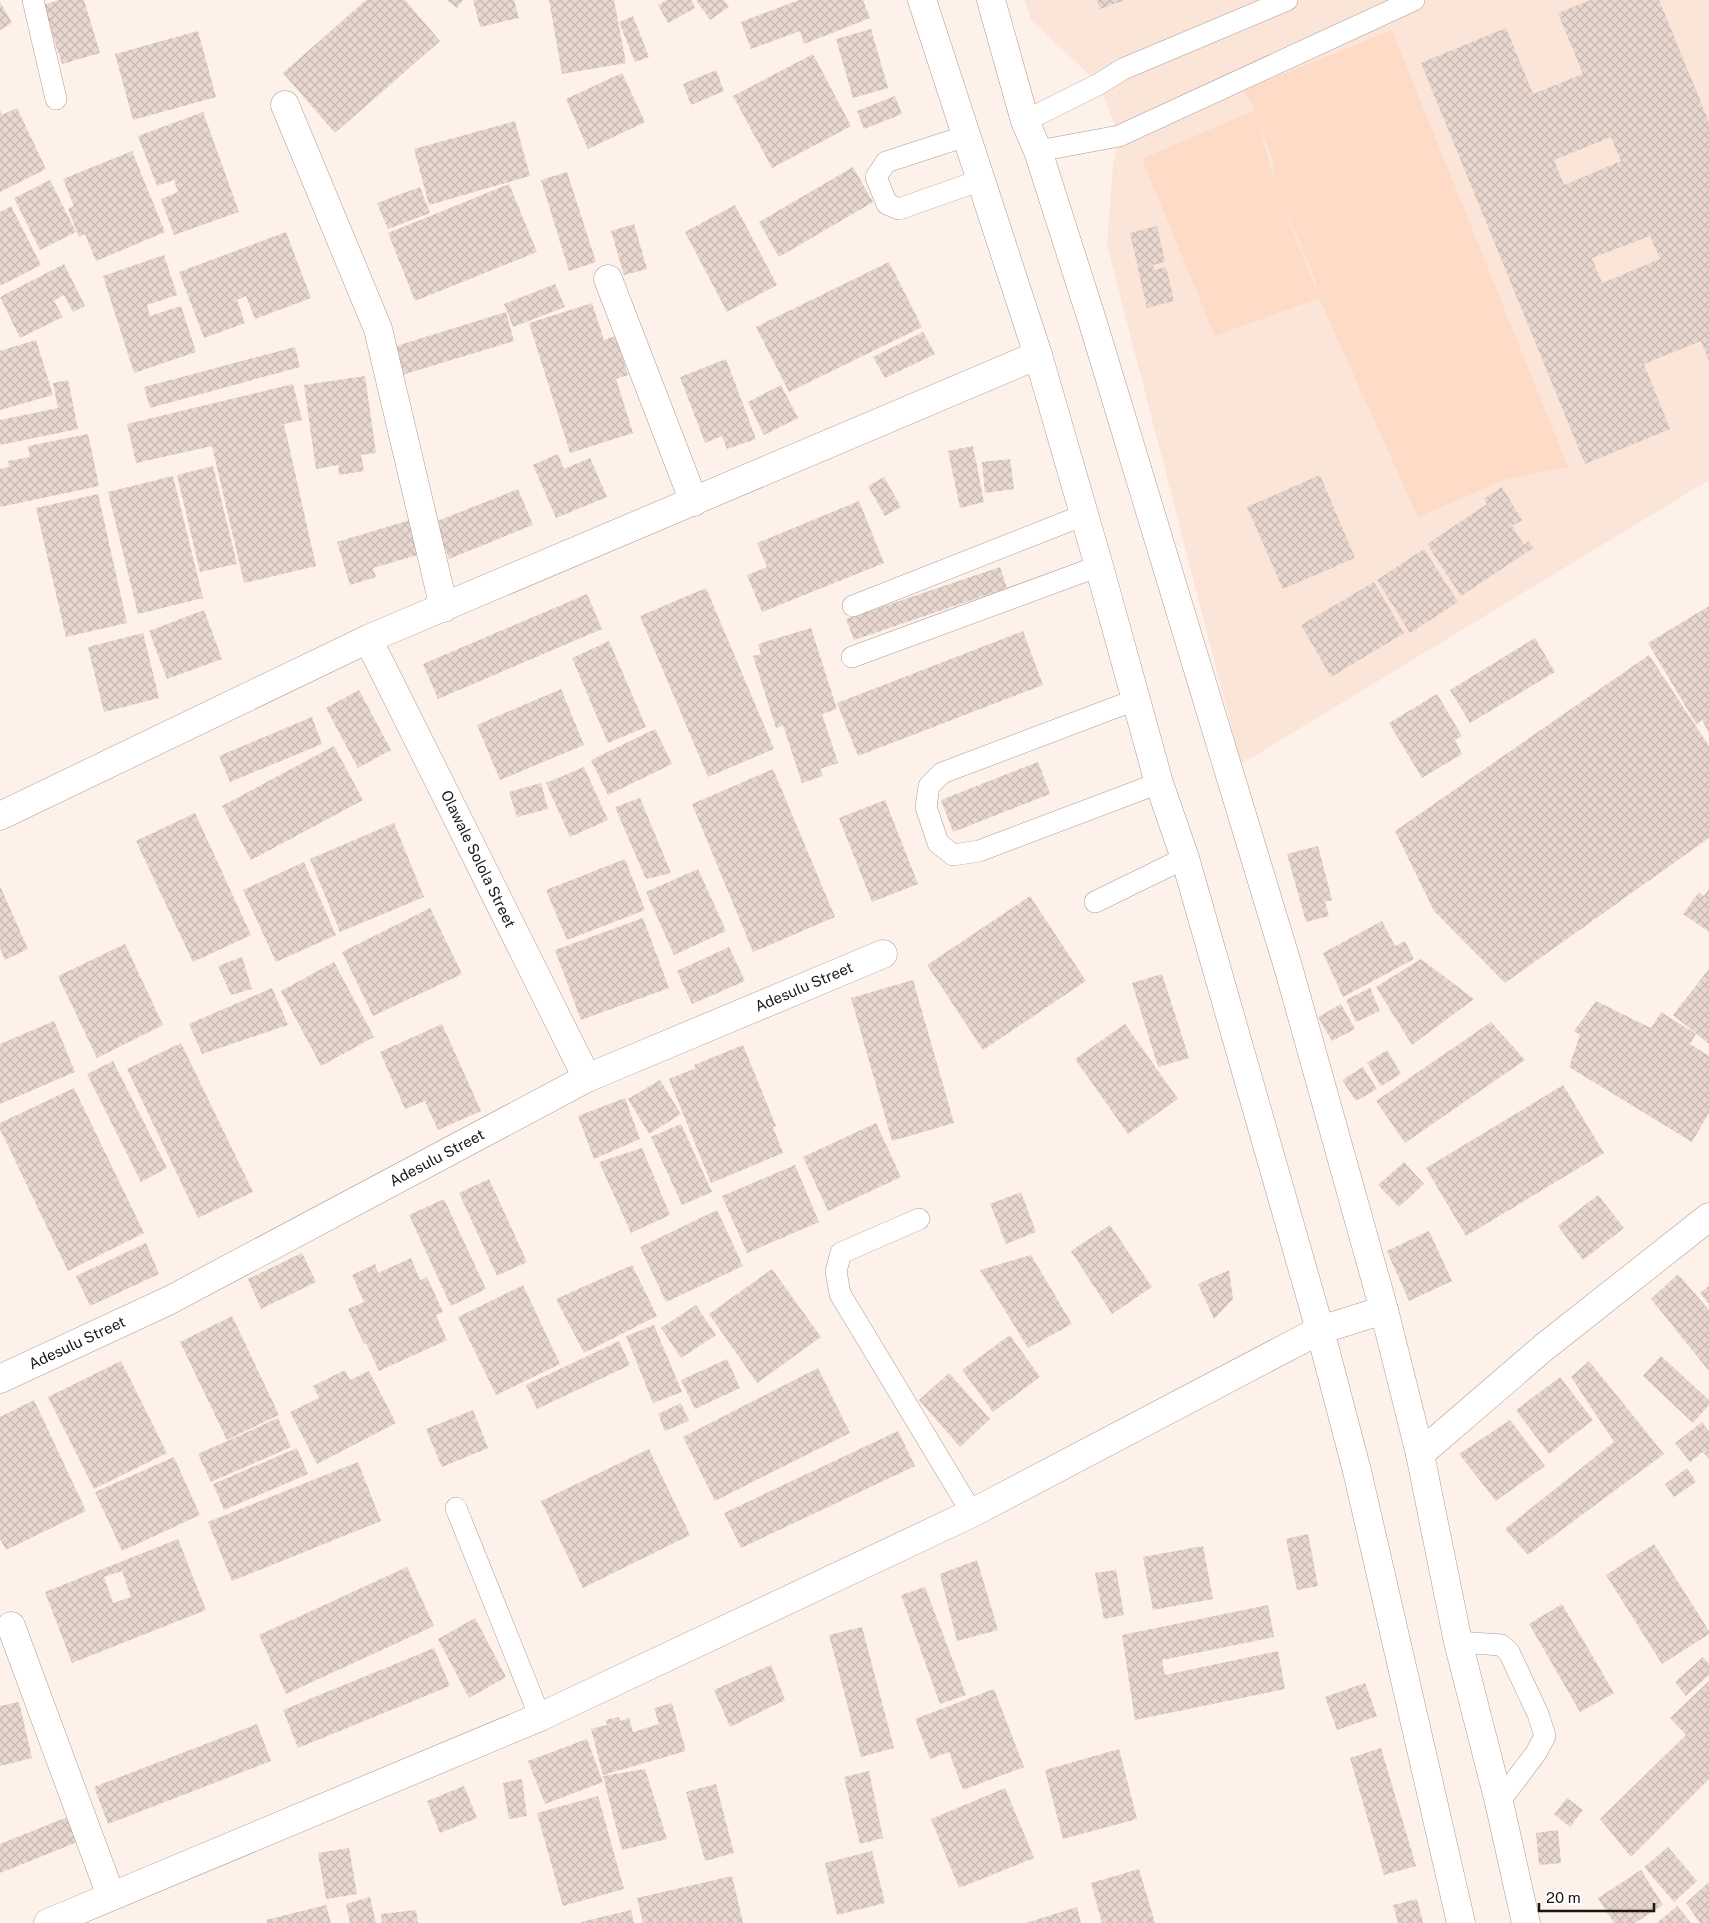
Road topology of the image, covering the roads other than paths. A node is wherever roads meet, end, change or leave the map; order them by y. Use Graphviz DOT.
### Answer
graph roads {
  1 [pos="33,0"];
  2 [pos="922,0"];
  3 [pos="991,0"];
  4 [pos="1286,0"];
  5 [pos="1414,0"];
  6 [pos="56,99"];
  7 [pos="285,105"];
  8 [pos="1025,121"];
  9 [pos="966,136"];
  10 [pos="1038,151"];
  11 [pos="981,180"];
  12 [pos="608,279"];
  13 [pos="1038,355"];
  14 [pos="694,502"];
  15 [pos="1084,515"];
  16 [pos="1099,566"];
  17 [pos="853,606"];
  18 [pos="444,608"];
  19 [pos="368,640"];
  20 [pos="852,657"];
  21 [pos="1135,700"];
  22 [pos="1159,783"];
  23 [pos="0,816"];
  24 [pos="1185,858"];
  25 [pos="1095,902"];
  26 [pos="883,954"];
  27 [pos="587,1078"];
  28 [pos="1709,1217"];
  29 [pos="919,1219"];
  30 [pos="1384,1310"];
  31 [pos="1320,1330"];
  32 [pos="0,1379"];
  33 [pos="1420,1454"];
  34 [pos="456,1508"];
  35 [pos="972,1513"];
  36 [pos="11,1626"];
  37 [pos="1458,1642"];
  38 [pos="540,1717"];
  39 [pos="1499,1802"];
  40 [pos="111,1896"];
  41 [pos="48,1923"];
  42 [pos="1461,1923"];
  43 [pos="1526,1923"];
  1 -- 6 [label="lane"];
  2 -- 9 [label="street"];
  3 -- 8 [label="street"];
  4 -- 8 [label="lane"];
  5 -- 10 [label="lane"];
  7 -- 18 [label="street"];
  8 -- 10 [label="street"];
  9 -- 11 [label="street"];
  9 -- 11 [label="lane"];
  10 -- 30 [label="street"];
  11 -- 13 [label="street"];
  12 -- 14 [label="street"];
  13 -- 14 [label="street"];
  13 -- 15 [label="street"];
  14 -- 18 [label="street"];
  15 -- 16 [label="street"];
  15 -- 17 [label="lane"];
  16 -- 20 [label="lane"];
  16 -- 21 [label="street"];
  18 -- 19 [label="street"];
  19 -- 23 [label="street"];
  19 -- 27 [label="street, Olawale Solola Street"];
  21 -- 22 [label="street"];
  21 -- 22 [label="lane"];
  22 -- 24 [label="street"];
  24 -- 25 [label="lane"];
  24 -- 31 [label="street"];
  26 -- 27 [label="street, Adesulu Street"];
  27 -- 32 [label="street, Adesulu Street"];
  28 -- 33 [label="street"];
  29 -- 35 [label="lane"];
  30 -- 31 [label="street"];
  30 -- 33 [label="street"];
  31 -- 35 [label="street"];
  31 -- 42 [label="street"];
  33 -- 37 [label="street"];
  34 -- 38 [label="lane"];
  35 -- 38 [label="street"];
  36 -- 40 [label="street"];
  37 -- 39 [label="street"];
  37 -- 39 [label="lane"];
  38 -- 40 [label="street"];
  39 -- 43 [label="street"];
  40 -- 41 [label="street"];
}
